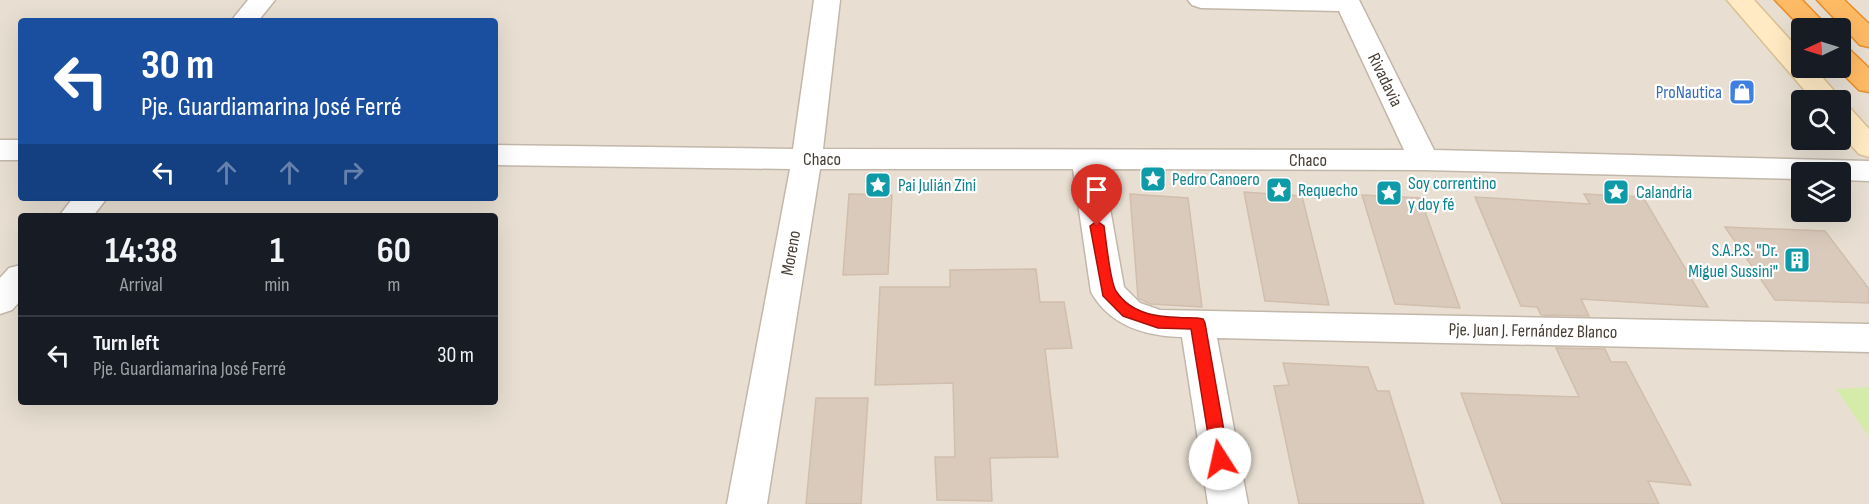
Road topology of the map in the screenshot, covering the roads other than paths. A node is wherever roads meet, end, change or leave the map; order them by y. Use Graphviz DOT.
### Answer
graph roads {
  1 [pos="262,0"];
  2 [pos="827,0"];
  3 [pos="1202,0"];
  4 [pos="1740,0"];
  5 [pos="1830,0"];
  6 [pos="1347,2"];
  7 [pos="247,18"];
  8 [pos="1869,39"];
  9 [pos="1851,66"];
  10 [pos="1869,84"];
  11 [pos="1819,90"];
  12 [pos="1851,127"];
  13 [pos="1869,147"];
  14 [pos="0,150"];
  15 [pos="18,150"];
  16 [pos="498,155"];
  17 [pos="807,159"];
  18 [pos="1086,159"];
  19 [pos="1424,160"];
  20 [pos="1869,171"];
  21 [pos="88,201"];
  22 [pos="78,213"];
  23 [pos="18,280"];
  24 [pos="0,301"];
  25 [pos="1197,323"];
  26 [pos="1869,338"];
  27 [pos="747,504"];
  28 [pos="1228,504"];
  1 -- 7 [label="street"];
  2 -- 17 [label="street, Moreno"];
  3 -- 6 [label="street"];
  4 -- 11 [label="main road"];
  5 -- 8 [label="highway"];
  6 -- 19 [label="street, Rivadavia"];
  9 -- 10 [label="highway"];
  12 -- 13 [label="main road"];
  14 -- 15 [label="street"];
  16 -- 17 [label="street, Chaco"];
  17 -- 18 [label="street, Chaco"];
  17 -- 27 [label="street, Moreno"];
  18 -- 19 [label="street, Chaco"];
  18 -- 25 [label="street, Pje. Juan J. Fernández Blanco"];
  19 -- 20 [label="street, Chaco"];
  21 -- 22 [label="street"];
  23 -- 24 [label="street"];
  25 -- 26 [label="street, Pje. Juan J. Fernández Blanco"];
  25 -- 28 [label="street"];
}
